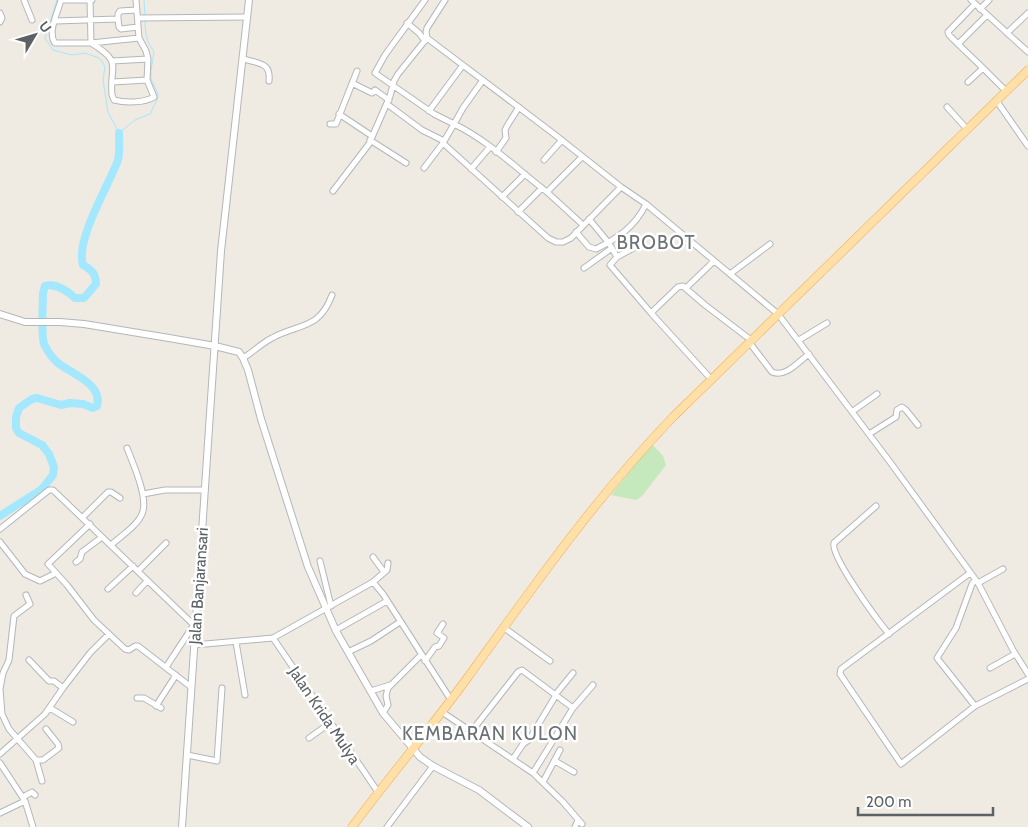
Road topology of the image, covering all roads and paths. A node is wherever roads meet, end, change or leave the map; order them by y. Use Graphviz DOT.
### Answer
graph roads {
  1 [pos="24,0"];
  2 [pos="61,0"];
  3 [pos="91,0"];
  4 [pos="136,0"];
  5 [pos="249,0"];
  6 [pos="425,0"];
  7 [pos="445,0"];
  8 [pos="989,0"];
  9 [pos="973,2"];
  10 [pos="980,9"];
  11 [pos="137,10"];
  12 [pos="0,12"];
  13 [pos="1028,13"];
  14 [pos="987,15"];
  15 [pos="247,17"];
  16 [pos="138,18"];
  17 [pos="118,19"];
  18 [pos="32,20"];
  19 [pos="91,20"];
  20 [pos="54,21"];
  21 [pos="0,22"];
  22 [pos="407,23"];
  23 [pos="138,27"];
  24 [pos="1006,33"];
  25 [pos="138,38"];
  26 [pos="426,39"];
  27 [pos="91,43"];
  28 [pos="958,44"];
  29 [pos="1028,52"];
  30 [pos="148,59"];
  31 [pos="244,60"];
  32 [pos="112,61"];
  33 [pos="463,65"];
  34 [pos="983,68"];
  35 [pos="1028,70"];
  36 [pos="357,71"];
  37 [pos="147,80"];
  38 [pos="483,80"];
  39 [pos="269,81"];
  40 [pos="113,82"];
  41 [pos="968,82"];
  42 [pos="352,83"];
  43 [pos="393,85"];
  44 [pos="1006,91"];
  45 [pos="996,100"];
  46 [pos="388,102"];
  47 [pos="519,107"];
  48 [pos="947,108"];
  49 [pos="429,111"];
  50 [pos="339,114"];
  51 [pos="330,124"];
  52 [pos="454,124"];
  53 [pos="967,129"];
  54 [pos="371,138"];
  55 [pos="562,140"];
  56 [pos="443,142"];
  57 [pos="1028,146"];
  58 [pos="490,147"];
  59 [pos="496,152"];
  60 [pos="582,157"];
  61 [pos="544,160"];
  62 [pos="406,163"];
  63 [pos="424,168"];
  64 [pos="471,169"];
  65 [pos="525,174"];
  66 [pos="622,187"];
  67 [pos="542,188"];
  68 [pos="333,191"];
  69 [pos="547,192"];
  70 [pos="502,197"];
  71 [pos="646,204"];
  72 [pos="518,212"];
  73 [pos="589,219"];
  74 [pos="583,225"];
  75 [pos="576,232"];
  76 [pos="608,242"];
  77 [pos="643,244"];
  78 [pos="770,244"];
  79 [pos="612,248"];
  80 [pos="617,257"];
  81 [pos="714,261"];
  82 [pos="584,268"];
  83 [pos="730,274"];
  84 [pos="686,288"];
  85 [pos="332,295"];
  86 [pos="651,313"];
  87 [pos="0,314"];
  88 [pos="778,314"];
  89 [pos="827,323"];
  90 [pos="799,340"];
  91 [pos="750,341"];
  92 [pos="215,346"];
  93 [pos="809,354"];
  94 [pos="243,358"];
  95 [pos="712,379"];
  96 [pos="877,394"];
  97 [pos="853,411"];
  98 [pos="918,425"];
  99 [pos="869,434"];
  100 [pos="127,448"];
  101 [pos="205,490"];
  102 [pos="143,494"];
  103 [pos="120,498"];
  104 [pos="876,506"];
  105 [pos="83,517"];
  106 [pos="90,524"];
  107 [pos="0,529"];
  108 [pos="102,536"];
  109 [pos="0,542"];
  110 [pos="166,543"];
  111 [pos="111,545"];
  112 [pos="373,557"];
  113 [pos="320,561"];
  114 [pos="76,562"];
  115 [pos="388,563"];
  116 [pos="133,566"];
  117 [pos="1003,569"];
  118 [pos="138,571"];
  119 [pos="384,572"];
  120 [pos="56,573"];
  121 [pos="970,573"];
  122 [pos="147,581"];
  123 [pos="373,582"];
  124 [pos="976,582"];
  125 [pos="108,589"];
  126 [pos="136,593"];
  127 [pos="26,595"];
  128 [pos="387,601"];
  129 [pos="328,607"];
  130 [pos="400,622"];
  131 [pos="443,624"];
  132 [pos="194,627"];
  133 [pos="503,628"];
  134 [pos="336,630"];
  135 [pos="108,634"];
  136 [pos="889,634"];
  137 [pos="273,638"];
  138 [pos="236,642"];
  139 [pos="194,644"];
  140 [pos="348,652"];
  141 [pos="1015,654"];
  142 [pos="421,655"];
  143 [pos="29,660"];
  144 [pos="425,660"];
  145 [pos="550,661"];
  146 [pos="166,667"];
  147 [pos="990,668"];
  148 [pos="574,673"];
  149 [pos="1028,674"];
  150 [pos="176,675"];
  151 [pos="1028,679"];
  152 [pos="390,685"];
  153 [pos="593,685"];
  154 [pos="192,687"];
  155 [pos="63,688"];
  156 [pos="222,688"];
  157 [pos="371,691"];
  158 [pos="245,695"];
  159 [pos="555,695"];
  160 [pos="137,698"];
  161 [pos="451,700"];
  162 [pos="975,706"];
  163 [pos="50,708"];
  164 [pos="573,708"];
  165 [pos="442,712"];
  166 [pos="383,713"];
  167 [pos="73,722"];
  168 [pos="330,723"];
  169 [pos="46,728"];
  170 [pos="472,732"];
  171 [pos="309,738"];
  172 [pos="19,739"];
  173 [pos="413,748"];
  174 [pos="560,750"];
  175 [pos="0,754"];
  176 [pos="187,755"];
  177 [pos="513,759"];
  178 [pos="36,760"];
  179 [pos="555,761"];
  180 [pos="0,763"];
  181 [pos="433,766"];
  182 [pos="574,772"];
  183 [pos="533,773"];
  184 [pos="42,781"];
  185 [pos="543,782"];
  186 [pos="378,792"];
  187 [pos="35,795"];
  188 [pos="24,799"];
  189 [pos="0,814"];
  190 [pos="354,826"];
  191 [pos="33,827"];
  192 [pos="182,827"];
  193 [pos="387,827"];
  194 [pos="528,827"];
  195 [pos="575,827"];
  1 -- 18 [label="street"];
  2 -- 3 [label="street"];
  2 -- 20 [label="street"];
  3 -- 19 [label="street"];
  4 -- 11 [label="street"];
  5 -- 15 [label="street, Jalan Banjaransari"];
  6 -- 22 [label="street"];
  7 -- 26 [label="street"];
  8 -- 10 [label="street"];
  9 -- 10 [label="street"];
  9 -- 28 [label="street"];
  10 -- 14 [label="street"];
  11 -- 16 [label="street"];
  11 -- 17 [label="street"];
  12 -- 21 [label="street"];
  13 -- 24 [label="street"];
  14 -- 24 [label="street"];
  14 -- 28 [label="street"];
  15 -- 16 [label="street"];
  15 -- 31 [label="street, Jalan Banjaransari"];
  16 -- 23 [label="street"];
  17 -- 19 [label="street"];
  17 -- 23 [label="street"];
  19 -- 20 [label="street"];
  19 -- 27 [label="street"];
  20 -- 27 [label="street"];
  22 -- 26 [label="street"];
  22 -- 43 [label="street"];
  23 -- 25 [label="street"];
  24 -- 29 [label="street"];
  25 -- 27 [label="street"];
  25 -- 30 [label="street"];
  26 -- 33 [label="street"];
  26 -- 43 [label="street"];
  27 -- 32 [label="street"];
  28 -- 34 [label="street"];
  30 -- 32 [label="street"];
  30 -- 37 [label="street"];
  31 -- 39 [label="street"];
  31 -- 92 [label="street, Jalan Banjaransari"];
  32 -- 40 [label="street"];
  33 -- 38 [label="street"];
  33 -- 49 [label="street"];
  34 -- 41 [label="street"];
  34 -- 44 [label="street"];
  35 -- 44 [label="main road"];
  36 -- 42 [label="street"];
  37 -- 40 [label="street"];
  37 -- 40 [label="street"];
  38 -- 47 [label="street"];
  38 -- 52 [label="street"];
  42 -- 46 [label="street"];
  42 -- 50 [label="street"];
  43 -- 46 [label="street"];
  43 -- 49 [label="street"];
  44 -- 45 [label="main road"];
  45 -- 53 [label="main road"];
  45 -- 57 [label="street"];
  46 -- 54 [label="street"];
  46 -- 56 [label="street"];
  47 -- 55 [label="street"];
  47 -- 59 [label="street"];
  48 -- 53 [label="street"];
  49 -- 52 [label="street"];
  50 -- 51 [label="street"];
  50 -- 54 [label="street"];
  52 -- 56 [label="street"];
  52 -- 58 [label="street"];
  53 -- 88 [label="main road"];
  54 -- 62 [label="street"];
  54 -- 68 [label="street"];
  55 -- 60 [label="street"];
  55 -- 61 [label="street"];
  56 -- 63 [label="street"];
  56 -- 64 [label="street"];
  58 -- 59 [label="street"];
  58 -- 64 [label="street"];
  59 -- 65 [label="street"];
  60 -- 66 [label="street"];
  60 -- 69 [label="street"];
  64 -- 70 [label="street"];
  65 -- 67 [label="street"];
  65 -- 70 [label="street"];
  66 -- 71 [label="street"];
  66 -- 73 [label="street"];
  67 -- 69 [label="street"];
  67 -- 72 [label="street"];
  69 -- 74 [label="street"];
  70 -- 72 [label="street"];
  71 -- 76 [label="street"];
  71 -- 81 [label="street"];
  72 -- 75 [label="street"];
  73 -- 74 [label="street"];
  73 -- 76 [label="street"];
  74 -- 75 [label="street"];
  75 -- 76 [label="street"];
  76 -- 79 [label="street"];
  77 -- 80 [label="street"];
  78 -- 83 [label="street"];
  79 -- 80 [label="street"];
  79 -- 82 [label="street"];
  80 -- 86 [label="street"];
  81 -- 83 [label="street"];
  81 -- 84 [label="street"];
  83 -- 88 [label="street"];
  84 -- 86 [label="street"];
  84 -- 91 [label="street"];
  85 -- 94 [label="street"];
  86 -- 95 [label="street"];
  87 -- 92 [label="street"];
  88 -- 90 [label="street"];
  88 -- 91 [label="main road"];
  89 -- 90 [label="street"];
  90 -- 93 [label="street"];
  91 -- 93 [label="street"];
  91 -- 95 [label="main road"];
  92 -- 94 [label="street"];
  92 -- 101 [label="street, Jalan Banjaransari"];
  93 -- 97 [label="street"];
  94 -- 129 [label="street"];
  95 -- 133 [label="main road"];
  96 -- 97 [label="street"];
  97 -- 99 [label="street"];
  98 -- 99 [label="street"];
  99 -- 121 [label="street"];
  100 -- 102 [label="street"];
  101 -- 102 [label="street"];
  101 -- 132 [label="street, Jalan Banjaransari"];
  102 -- 111 [label="street"];
  103 -- 105 [label="street"];
  104 -- 136 [label="street"];
  105 -- 106 [label="street"];
  105 -- 107 [label="street"];
  106 -- 108 [label="street"];
  106 -- 120 [label="street"];
  108 -- 111 [label="street"];
  108 -- 114 [label="street"];
  109 -- 120 [label="street"];
  110 -- 118 [label="street"];
  111 -- 116 [label="street"];
  112 -- 119 [label="street"];
  113 -- 129 [label="street"];
  115 -- 119 [label="street"];
  116 -- 118 [label="street"];
  116 -- 125 [label="street"];
  117 -- 124 [label="street"];
  118 -- 122 [label="street"];
  119 -- 123 [label="street"];
  120 -- 135 [label="street"];
  121 -- 124 [label="street"];
  121 -- 136 [label="street"];
  122 -- 126 [label="street"];
  122 -- 132 [label="street"];
  123 -- 128 [label="street"];
  123 -- 129 [label="street"];
  124 -- 141 [label="street"];
  124 -- 162 [label="street"];
  127 -- 172 [label="street"];
  128 -- 130 [label="street"];
  128 -- 134 [label="street"];
  129 -- 134 [label="street"];
  129 -- 137 [label="street"];
  130 -- 140 [label="street"];
  130 -- 142 [label="street"];
  131 -- 144 [label="street"];
  132 -- 139 [label="street, Jalan Banjaransari"];
  132 -- 146 [label="street"];
  133 -- 145 [label="street"];
  133 -- 161 [label="main road"];
  134 -- 140 [label="street"];
  135 -- 146 [label="street"];
  135 -- 155 [label="street"];
  136 -- 162 [label="street"];
  137 -- 138 [label="street"];
  137 -- 168 [label="street, Jalan Krida Mulya"];
  138 -- 139 [label="street"];
  138 -- 158 [label="street"];
  139 -- 154 [label="street, Jalan Banjaransari"];
  140 -- 157 [label="street"];
  141 -- 147 [label="street"];
  141 -- 149 [label="street"];
  142 -- 144 [label="street"];
  142 -- 152 [label="street"];
  143 -- 155 [label="street"];
  144 -- 161 [label="street"];
  146 -- 150 [label="street"];
  148 -- 159 [label="street"];
  150 -- 154 [label="street"];
  150 -- 160 [label="street"];
  151 -- 162 [label="street"];
  152 -- 157 [label="street"];
  152 -- 166 [label="street"];
  153 -- 164 [label="street"];
  154 -- 176 [label="street, Jalan Banjaransari"];
  155 -- 163 [label="street"];
  156 -- 176 [label="street"];
  157 -- 166 [label="street"];
  159 -- 164 [label="street"];
  159 -- 170 [label="street"];
  159 -- 177 [label="street"];
  161 -- 165 [label="main road"];
  163 -- 167 [label="street"];
  163 -- 172 [label="street"];
  164 -- 183 [label="street"];
  165 -- 170 [label="street"];
  165 -- 173 [label="main road"];
  166 -- 173 [label="street"];
  168 -- 171 [label="street"];
  168 -- 186 [label="street, Jalan Krida Mulya"];
  169 -- 178 [label="street"];
  170 -- 177 [label="street"];
  172 -- 175 [label="street"];
  172 -- 178 [label="street"];
  173 -- 181 [label="street"];
  173 -- 186 [label="main road"];
  174 -- 179 [label="street"];
  176 -- 192 [label="street, Jalan Banjaransari"];
  177 -- 183 [label="street"];
  178 -- 184 [label="street"];
  179 -- 182 [label="street"];
  179 -- 185 [label="street"];
  180 -- 188 [label="street"];
  181 -- 193 [label="street"];
  181 -- 194 [label="street"];
  183 -- 185 [label="street"];
  185 -- 195 [label="street"];
  186 -- 190 [label="main road"];
  187 -- 188 [label="street"];
  188 -- 189 [label="street"];
  188 -- 191 [label="street"];
}
